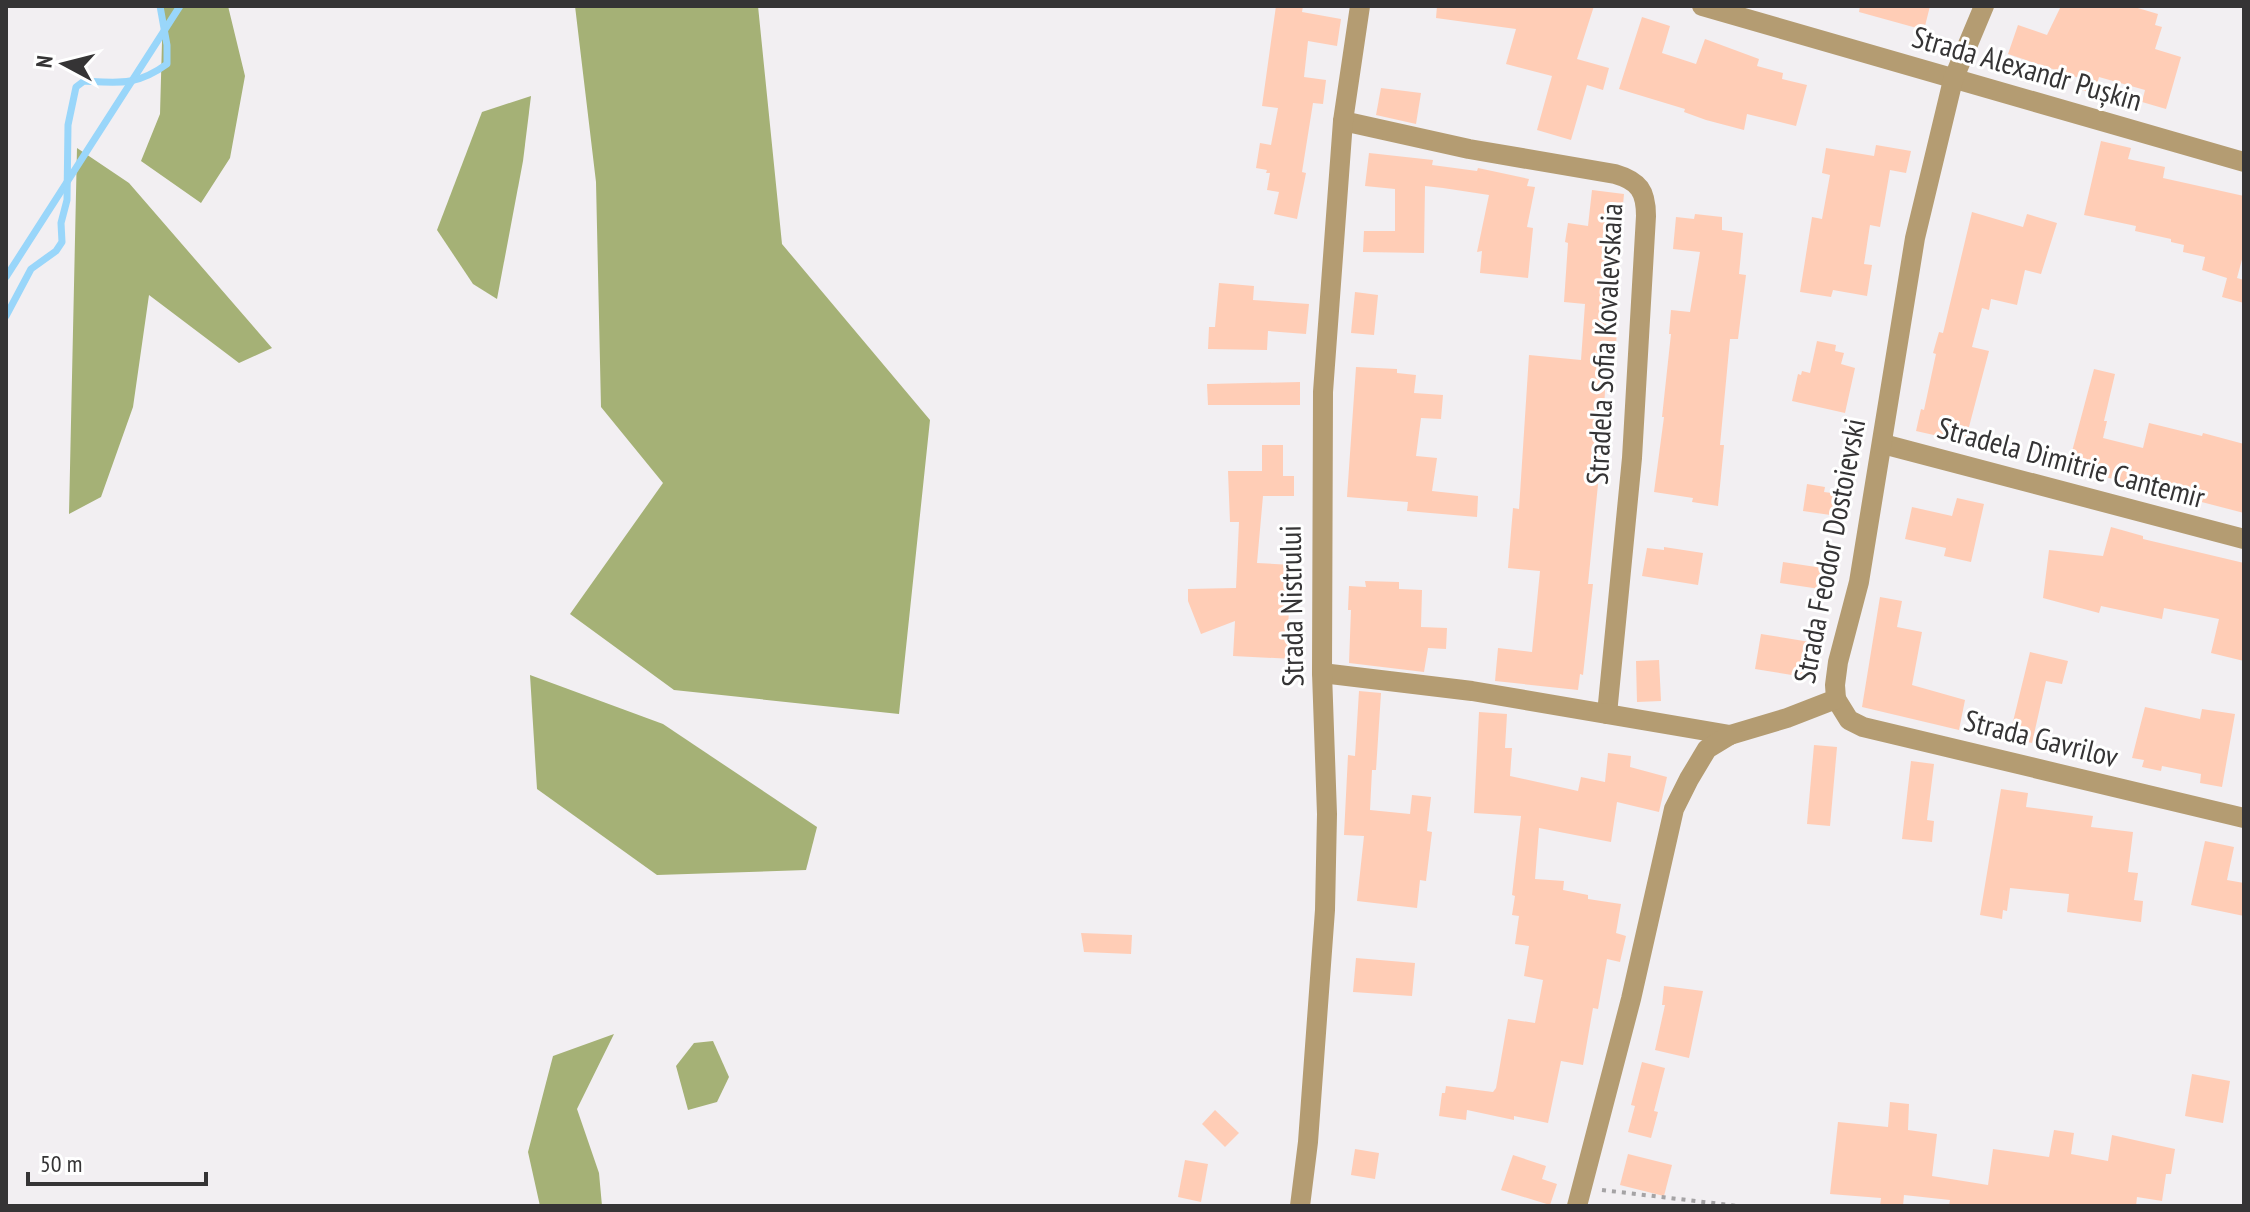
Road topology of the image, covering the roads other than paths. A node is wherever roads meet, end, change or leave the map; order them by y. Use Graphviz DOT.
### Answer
graph roads {
  1 [pos="1360,6"];
  2 [pos="1702,6"];
  3 [pos="1984,6"];
  4 [pos="1953,80"];
  5 [pos="1343,121"];
  6 [pos="2244,162"];
  7 [pos="1883,444"];
  8 [pos="2244,539"];
  9 [pos="1322,673"];
  10 [pos="1836,699"];
  11 [pos="1607,714"];
  12 [pos="1730,735"];
  13 [pos="2244,818"];
  14 [pos="1580,1197"];
  15 [pos="1300,1206"];
  1 -- 5 [label="street, Strada Nistrului"];
  2 -- 4 [label="street, Strada Alexandr Pușkin"];
  3 -- 4 [label="street, Strada Feodor Dostoievski"];
  4 -- 6 [label="street, Strada Alexandr Pușkin"];
  4 -- 7 [label="street, Strada Feodor Dostoievski"];
  5 -- 9 [label="street, Strada Nistrului"];
  5 -- 11 [label="street, Stradela Sofia Kovalevskaia"];
  7 -- 8 [label="street, Stradela Dimitrie Cantemir"];
  7 -- 10 [label="street, Strada Feodor Dostoievski"];
  9 -- 11 [label="street"];
  9 -- 15 [label="street, Strada Nistrului"];
  10 -- 12 [label="street, Strada Feodor Dostoievski"];
  10 -- 13 [label="street, Strada Gavrilov"];
  11 -- 12 [label="street"];
  12 -- 14 [label="street, Strada Feodor Dostoievski"];
}
